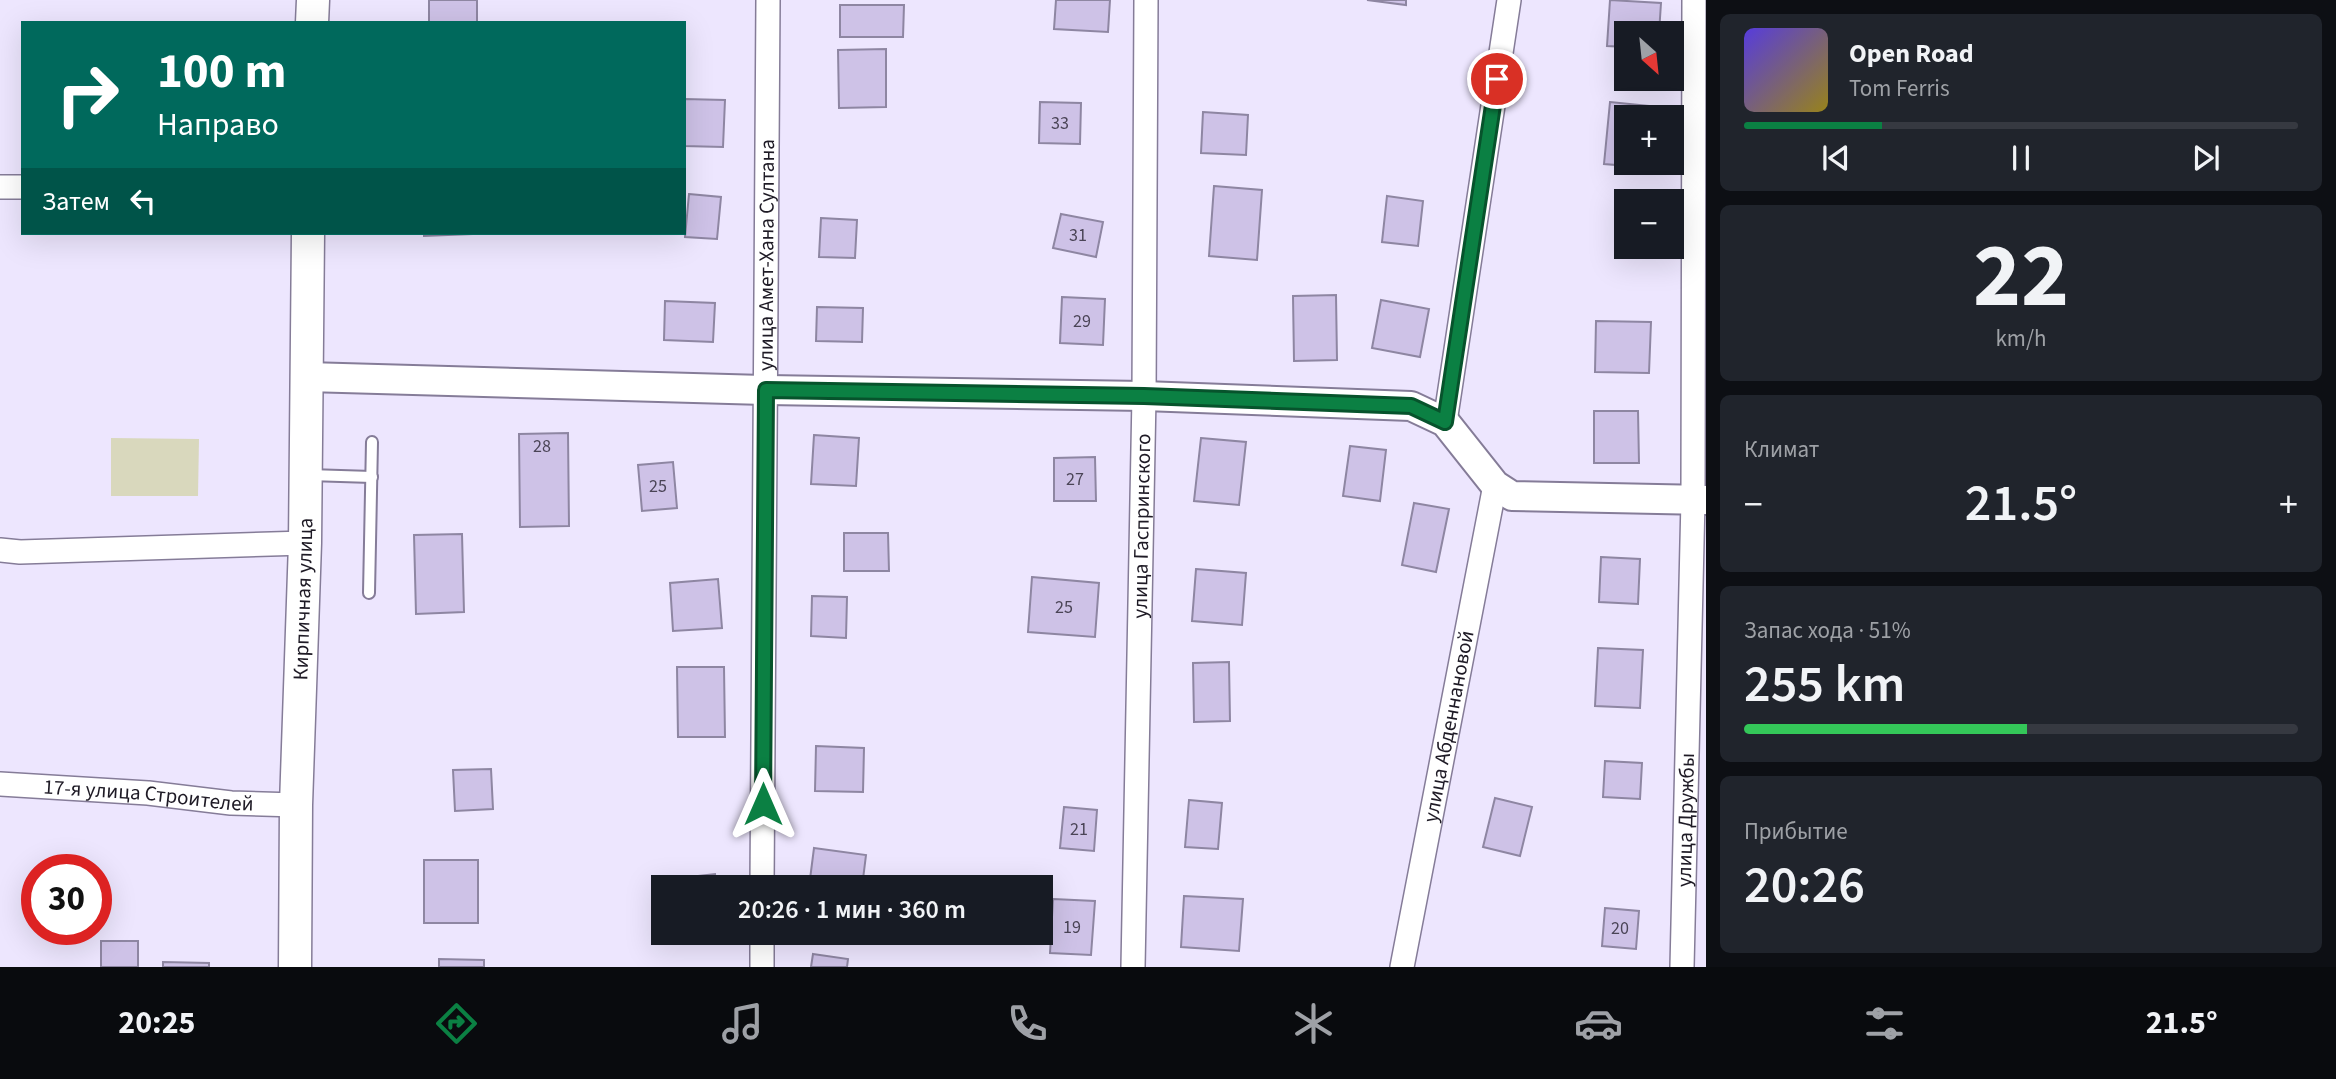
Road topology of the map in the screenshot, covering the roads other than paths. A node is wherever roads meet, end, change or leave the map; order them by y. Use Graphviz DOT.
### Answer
graph roads {
  1 [pos="313,0"];
  2 [pos="768,0"];
  3 [pos="1146,0"];
  4 [pos="1510,0"];
  5 [pos="1695,0"];
  6 [pos="312,21"];
  7 [pos="0,187"];
  8 [pos="21,187"];
  9 [pos="308,235"];
  10 [pos="307,377"];
  11 [pos="766,390"];
  12 [pos="1144,396"];
  13 [pos="1445,422"];
  14 [pos="372,442"];
  15 [pos="306,475"];
  16 [pos="372,477"];
  17 [pos="1495,485"];
  18 [pos="1700,500"];
  19 [pos="305,543"];
  20 [pos="0,550"];
  21 [pos="369,593"];
  22 [pos="0,784"];
  23 [pos="296,806"];
  24 [pos="762,875"];
  25 [pos="762,945"];
  26 [pos="295,967"];
  27 [pos="762,967"];
  28 [pos="1133,967"];
  29 [pos="1402,967"];
  30 [pos="1682,967"];
  1 -- 6 [label="main road"];
  2 -- 11 [label="street, улица Амет-Хана Султана"];
  3 -- 12 [label="street, улица Гаспринского"];
  4 -- 13 [label="street"];
  5 -- 18 [label="street, улица Дружбы"];
  7 -- 8 [label="street"];
  9 -- 10 [label="main road, Кирпичная улица"];
  10 -- 11 [label="street"];
  10 -- 15 [label="main road, Кирпичная улица"];
  11 -- 12 [label="street"];
  11 -- 24 [label="street, улица Амет-Хана Султана"];
  12 -- 13 [label="street"];
  12 -- 28 [label="street, улица Гаспринского"];
  13 -- 17 [label="street"];
  14 -- 16 [label="lane"];
  15 -- 16 [label="lane"];
  15 -- 19 [label="main road, Кирпичная улица"];
  16 -- 21 [label="lane"];
  17 -- 18 [label="street"];
  17 -- 29 [label="street, улица Абденнановой"];
  18 -- 30 [label="street, улица Дружбы"];
  19 -- 20 [label="street"];
  19 -- 23 [label="main road, Кирпичная улица"];
  22 -- 23 [label="street, 17-я улица Строителей"];
  23 -- 26 [label="main road, Кирпичная улица"];
  25 -- 27 [label="street"];
}
